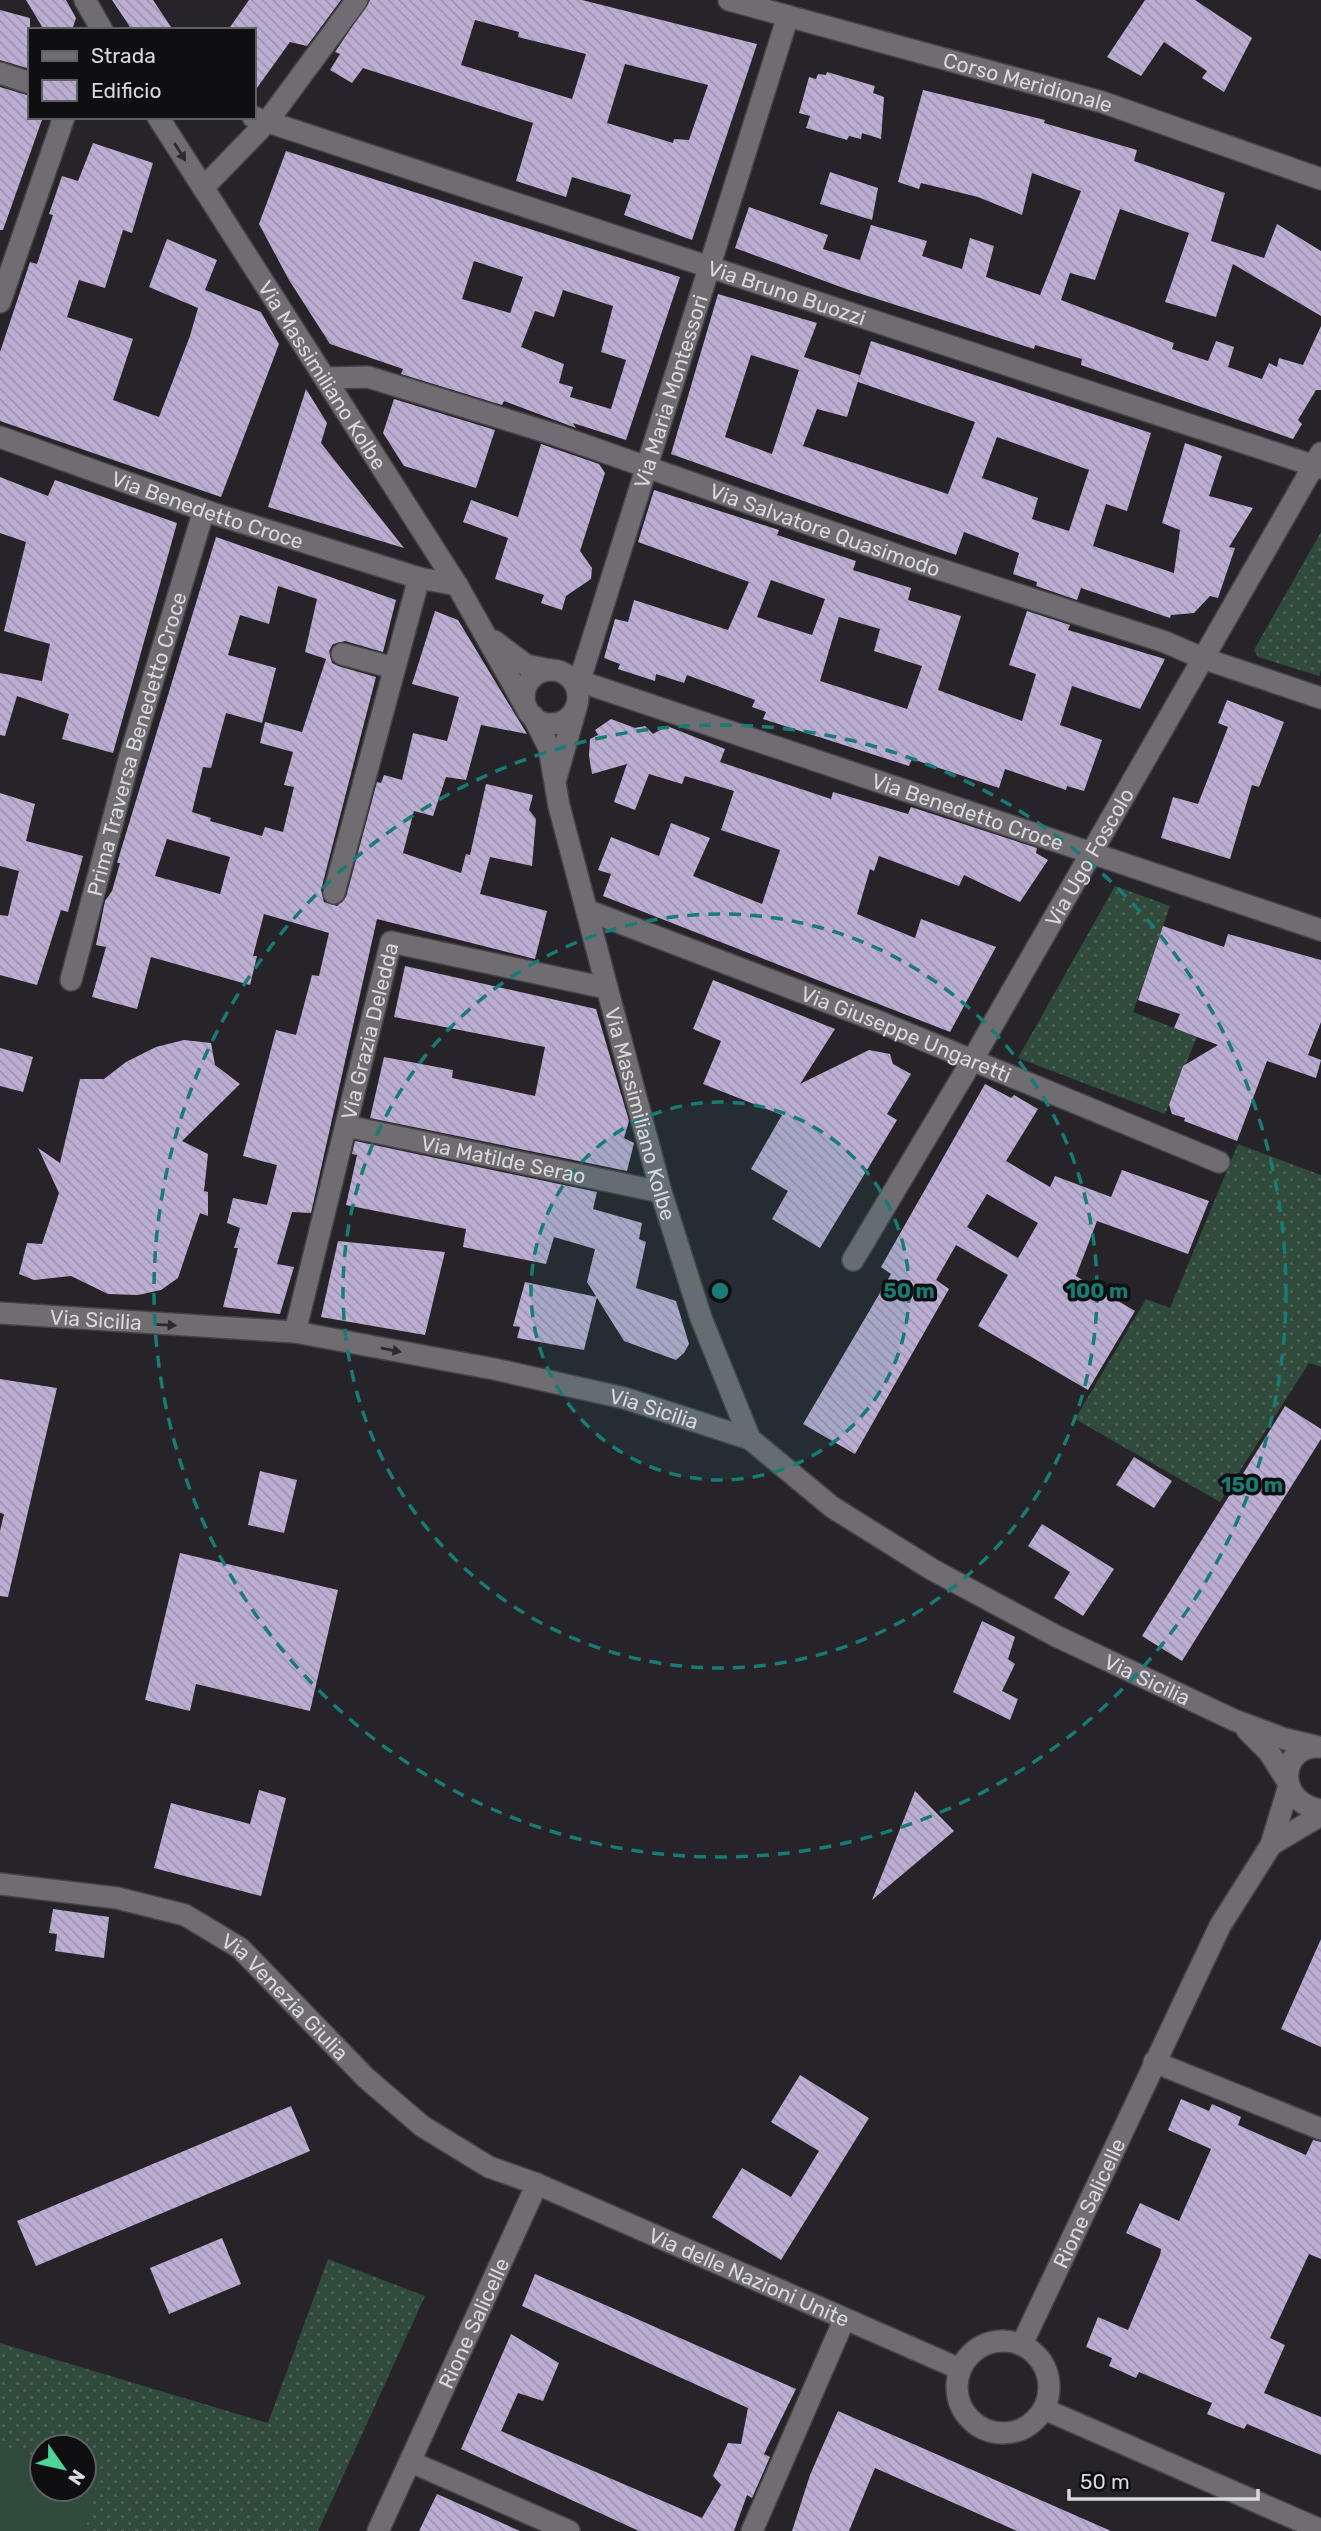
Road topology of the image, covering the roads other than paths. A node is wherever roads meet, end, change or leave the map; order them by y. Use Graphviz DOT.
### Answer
graph roads {
  1 [pos="85,0"];
  2 [pos="357,0"];
  3 [pos="729,0"];
  4 [pos="788,16"];
  5 [pos="99,28"];
  6 [pos="0,73"];
  7 [pos="28,82"];
  8 [pos="63,119"];
  9 [pos="260,119"];
  10 [pos="160,121"];
  11 [pos="1321,179"];
  12 [pos="203,188"];
  13 [pos="710,269"];
  14 [pos="0,302"];
  15 [pos="325,378"];
  16 [pos="0,437"];
  17 [pos="1318,462"];
  18 [pos="646,468"];
  19 [pos="204,510"];
  20 [pos="419,578"];
  21 [pos="457,585"];
  22 [pos="487,635"];
  23 [pos="342,653"];
  24 [pos="1202,659"];
  25 [pos="394,668"];
  26 [pos="550,670"];
  27 [pos="577,692"];
  28 [pos="1321,698"];
  29 [pos="530,713"];
  30 [pos="556,780"];
  31 [pos="1089,854"];
  32 [pos="334,892"];
  33 [pos="589,911"];
  34 [pos="1321,930"];
  35 [pos="71,980"];
  36 [pos="606,988"];
  37 [pos="973,1059"];
  38 [pos="346,1126"];
  39 [pos="1219,1162"];
  40 [pos="662,1192"];
  41 [pos="853,1260"];
  42 [pos="0,1313"];
  43 [pos="295,1332"];
  44 [pos="750,1439"];
  45 [pos="1234,1720"];
  46 [pos="1318,1746"];
  47 [pos="1287,1784"];
  48 [pos="1321,1812"];
  49 [pos="1271,1845"];
  50 [pos="0,1884"];
  51 [pos="1154,2062"];
  52 [pos="1321,2129"];
  53 [pos="537,2184"];
  54 [pos="844,2320"];
  55 [pos="1022,2344"];
  56 [pos="960,2370"];
  57 [pos="1044,2409"];
  58 [pos="411,2462"];
  59 [pos="1321,2530"];
  60 [pos="378,2531"];
  61 [pos="569,2531"];
  62 [pos="752,2531"];
  1 -- 5 [label="street"];
  2 -- 9 [label="street"];
  3 -- 4 [label="street, Corso Meridionale"];
  4 -- 11 [label="street, Corso Meridionale"];
  4 -- 13 [label="street, Via Maria Montessori"];
  6 -- 7 [label="street"];
  8 -- 14 [label="street"];
  9 -- 12 [label="street"];
  9 -- 13 [label="street, Via Bruno Buozzi"];
  10 -- 12 [label="street, Via Massimiliano Kolbe, one-way"];
  12 -- 15 [label="street, Via Massimiliano Kolbe"];
  13 -- 17 [label="street, Via Bruno Buozzi"];
  13 -- 18 [label="street, Via Maria Montessori"];
  15 -- 18 [label="street, Via Salvatore Quasimodo"];
  15 -- 21 [label="street, Via Massimiliano Kolbe"];
  16 -- 19 [label="street, Via Benedetto Croce"];
  17 -- 24 [label="street, Via Ugo Foscolo"];
  18 -- 24 [label="street, Via Salvatore Quasimodo"];
  18 -- 27 [label="street, Via Maria Montessori"];
  19 -- 20 [label="street, Via Benedetto Croce"];
  19 -- 35 [label="street, Prima Traversa Benedetto Croce"];
  20 -- 21 [label="street, Via Benedetto Croce"];
  20 -- 25 [label="street"];
  21 -- 22 [label="street, Via Massimiliano Kolbe"];
  22 -- 26 [label="street, Via Massimiliano Kolbe"];
  22 -- 29 [label="street, Via Massimiliano Kolbe"];
  23 -- 25 [label="street"];
  24 -- 28 [label="street, Via Salvatore Quasimodo"];
  24 -- 31 [label="street, Via Ugo Foscolo"];
  25 -- 32 [label="street"];
  26 -- 27 [label="street, Via Massimiliano Kolbe"];
  26 -- 29 [label="street"];
  27 -- 29 [label="street"];
  27 -- 30 [label="street, Via Massimiliano Kolbe"];
  27 -- 31 [label="street, Via Benedetto Croce"];
  29 -- 30 [label="street, Via Massimiliano Kolbe"];
  30 -- 33 [label="street, Via Massimiliano Kolbe"];
  31 -- 34 [label="street, Via Benedetto Croce"];
  31 -- 37 [label="street, Via Ugo Foscolo"];
  33 -- 36 [label="street, Via Massimiliano Kolbe"];
  33 -- 37 [label="street, Via Giuseppe Ungaretti"];
  36 -- 38 [label="street, Via Grazia Deledda"];
  36 -- 40 [label="street, Via Massimiliano Kolbe"];
  37 -- 39 [label="street, Via Giuseppe Ungaretti"];
  37 -- 41 [label="street, Via Ugo Foscolo"];
  38 -- 40 [label="street, Via Matilde Serao"];
  38 -- 43 [label="street, Via Grazia Deledda"];
  40 -- 44 [label="street, Via Massimiliano Kolbe"];
  42 -- 43 [label="street, Via Sicilia, one-way"];
  43 -- 44 [label="street, Via Sicilia, one-way"];
  44 -- 45 [label="street, Via Sicilia"];
  45 -- 46 [label="street, Via Sicilia"];
  45 -- 47 [label="street, Via Sicilia"];
  46 -- 47 [label="street, Rione Salicelle"];
  47 -- 48 [label="street, Via Sicilia"];
  47 -- 49 [label="street, Rione Salicelle"];
  48 -- 49 [label="street, Rione Salicelle"];
  49 -- 51 [label="street, Rione Salicelle"];
  50 -- 53 [label="street, Via Venezia Giulia"];
  51 -- 52 [label="street"];
  51 -- 55 [label="street, Rione Salicelle"];
  53 -- 54 [label="street, Via delle Nazioni Unite"];
  53 -- 58 [label="street, Rione Salicelle"];
  54 -- 56 [label="street, Via delle Nazioni Unite"];
  54 -- 62 [label="street"];
  55 -- 56 [label="street"];
  55 -- 57 [label="street"];
  56 -- 57 [label="street"];
  57 -- 59 [label="street"];
  58 -- 60 [label="street, Rione Salicelle"];
  58 -- 61 [label="street"];
}
